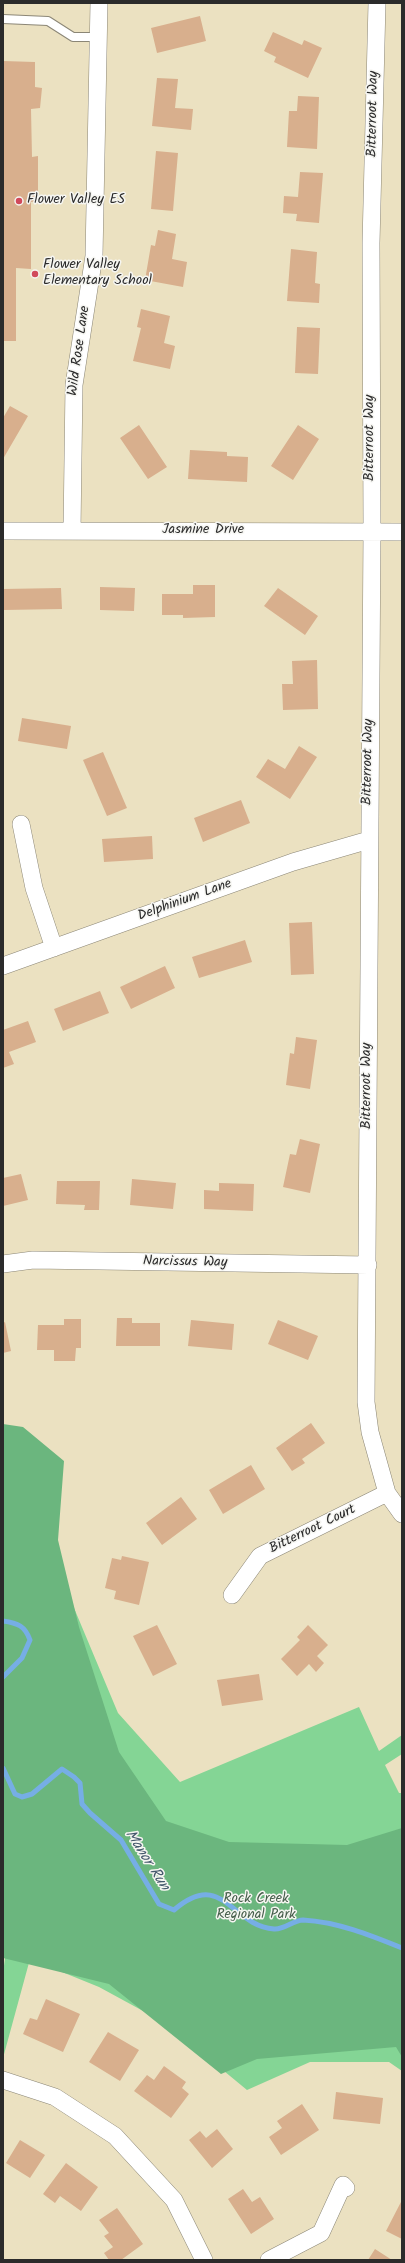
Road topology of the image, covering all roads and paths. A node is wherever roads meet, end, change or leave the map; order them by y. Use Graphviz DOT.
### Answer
graph roads {
  1 [pos="99,3"];
  2 [pos="377,3"];
  3 [pos="3,19"];
  4 [pos="99,37"];
  5 [pos="72,531"];
  6 [pos="372,531"];
  7 [pos="3,532"];
  8 [pos="402,532"];
  9 [pos="21,824"];
  10 [pos="369,840"];
  11 [pos="54,948"];
  12 [pos="3,966"];
  13 [pos="3,1264"];
  14 [pos="368,1265"];
  15 [pos="387,1493"];
  16 [pos="402,1514"];
  17 [pos="232,1595"];
  18 [pos="3,2080"];
  19 [pos="346,2188"];
  20 [pos="204,2260"];
  21 [pos="269,2260"];
  1 -- 4 [label="street, Wild Rose Lane"];
  2 -- 6 [label="street, Bitterroot Way"];
  3 -- 4 [label="lane"];
  4 -- 5 [label="street, Wild Rose Lane"];
  5 -- 6 [label="street, Jasmine Drive"];
  5 -- 7 [label="street, Jasmine Drive"];
  6 -- 8 [label="street, Jasmine Drive"];
  6 -- 10 [label="street, Bitterroot Way"];
  9 -- 11 [label="street"];
  10 -- 11 [label="street, Delphinium Lane"];
  10 -- 14 [label="street, Bitterroot Way"];
  11 -- 12 [label="street, Delphinium Lane"];
  13 -- 14 [label="street, Narcissus Way"];
  14 -- 15 [label="street, Bitterroot Way"];
  15 -- 16 [label="street, Bitterroot Way"];
  15 -- 17 [label="street, Bitterroot Court"];
  18 -- 20 [label="street"];
  19 -- 21 [label="street"];
}
